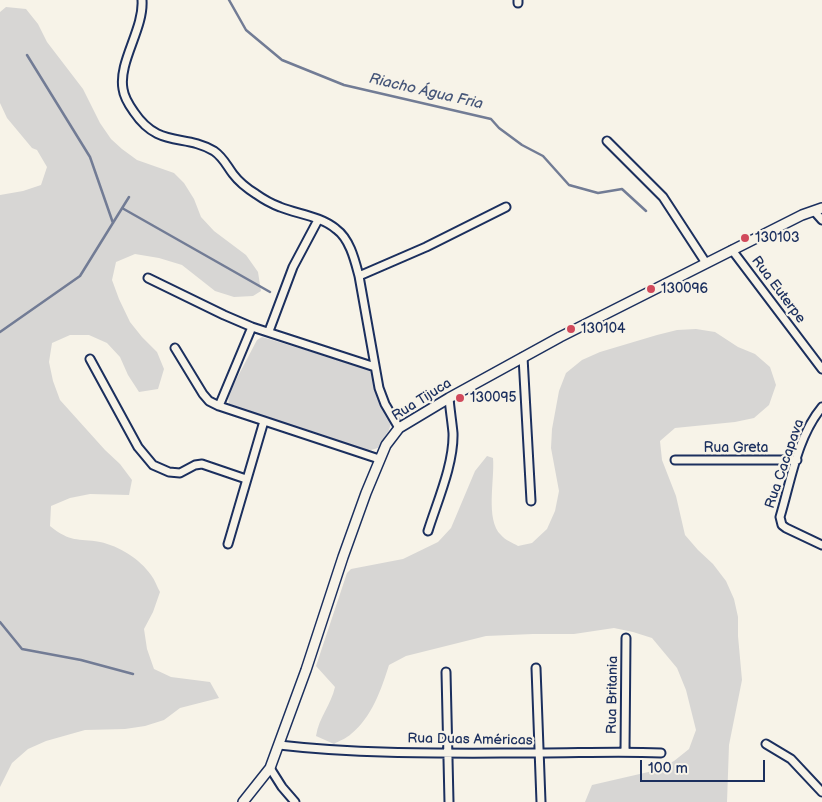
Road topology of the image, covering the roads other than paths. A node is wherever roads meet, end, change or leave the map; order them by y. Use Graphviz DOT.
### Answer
graph roads {
  1 [pos="142,0"];
  2 [pos="607,141"];
  3 [pos="506,207"];
  4 [pos="818,209"];
  5 [pos="318,220"];
  6 [pos="822,220"];
  7 [pos="732,250"];
  8 [pos="706,262"];
  9 [pos="359,276"];
  10 [pos="148,278"];
  11 [pos="252,327"];
  12 [pos="269,331"];
  13 [pos="175,348"];
  14 [pos="523,357"];
  15 [pos="90,359"];
  16 [pos="375,367"];
  17 [pos="822,369"];
  18 [pos="448,398"];
  19 [pos="219,406"];
  20 [pos="822,407"];
  21 [pos="264,421"];
  22 [pos="399,428"];
  23 [pos="379,459"];
  24 [pos="675,460"];
  25 [pos="796,460"];
  26 [pos="246,479"];
  27 [pos="531,501"];
  28 [pos="428,531"];
  29 [pos="228,544"];
  30 [pos="822,544"];
  31 [pos="626,638"];
  32 [pos="536,668"];
  33 [pos="446,672"];
  34 [pos="766,744"];
  35 [pos="279,745"];
  36 [pos="625,751"];
  37 [pos="447,753"];
  38 [pos="540,753"];
  39 [pos="661,753"];
  40 [pos="270,768"];
  41 [pos="822,792"];
  42 [pos="243,802"];
  43 [pos="296,802"];
  44 [pos="449,802"];
  45 [pos="541,802"];
  1 -- 5 [label="street"];
  2 -- 8 [label="street"];
  3 -- 9 [label="street"];
  4 -- 6 [label="street"];
  4 -- 7 [label="street, Rua Tijuca"];
  5 -- 9 [label="street"];
  5 -- 12 [label="street"];
  7 -- 8 [label="street, Rua Tijuca"];
  7 -- 17 [label="street, Rua Euterpe"];
  8 -- 14 [label="street, Rua Tijuca"];
  9 -- 16 [label="street"];
  10 -- 11 [label="street"];
  11 -- 12 [label="street"];
  11 -- 19 [label="street"];
  12 -- 16 [label="street"];
  13 -- 19 [label="street"];
  14 -- 18 [label="street, Rua Tijuca"];
  14 -- 27 [label="street"];
  15 -- 26 [label="street"];
  16 -- 22 [label="street"];
  18 -- 22 [label="street, Rua Tijuca"];
  18 -- 28 [label="street"];
  19 -- 21 [label="street"];
  20 -- 25 [label="street, Rua Cacapava"];
  21 -- 23 [label="street"];
  21 -- 26 [label="street"];
  22 -- 23 [label="street, Rua Tijuca"];
  23 -- 35 [label="street, Rua Tijuca"];
  24 -- 25 [label="street, Rua Greta"];
  25 -- 30 [label="street, Rua Cacapava"];
  26 -- 29 [label="street"];
  31 -- 36 [label="street, Rua Britania"];
  32 -- 38 [label="street"];
  33 -- 37 [label="street"];
  34 -- 41 [label="street"];
  35 -- 37 [label="street, Rua Duas Américas"];
  35 -- 40 [label="street, Rua Tijuca"];
  36 -- 38 [label="street, Rua Duas Américas"];
  36 -- 39 [label="street, Rua Duas Américas"];
  37 -- 38 [label="street, Rua Duas Américas"];
  37 -- 44 [label="street"];
  38 -- 45 [label="street"];
  40 -- 42 [label="street, Rua Tijuca"];
  40 -- 43 [label="street"];
}
